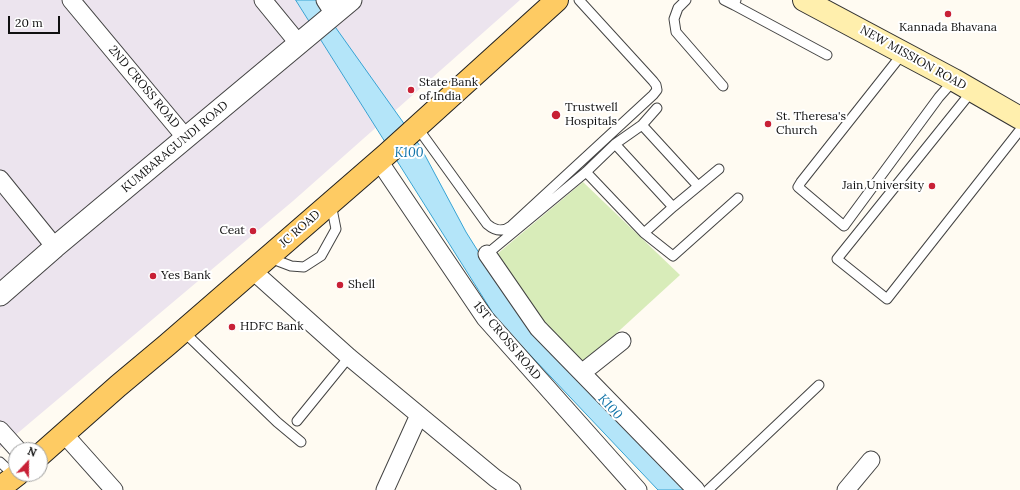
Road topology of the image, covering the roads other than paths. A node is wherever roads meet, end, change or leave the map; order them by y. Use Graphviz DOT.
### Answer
graph roads {
  1 [pos="71,0"];
  2 [pos="264,0"];
  3 [pos="351,0"];
  4 [pos="557,0"];
  5 [pos="579,0"];
  6 [pos="686,0"];
  7 [pos="724,0"];
  8 [pos="804,0"];
  9 [pos="832,0"];
  10 [pos="735,2"];
  11 [pos="330,11"];
  12 [pos="306,38"];
  13 [pos="903,53"];
  14 [pos="827,55"];
  15 [pos="954,80"];
  16 [pos="724,86"];
  17 [pos="972,91"];
  18 [pos="1020,102"];
  19 [pos="657,108"];
  20 [pos="1020,118"];
  21 [pos="642,125"];
  22 [pos="415,128"];
  23 [pos="1020,130"];
  24 [pos="186,138"];
  25 [pos="615,144"];
  26 [pos="383,157"];
  27 [pos="719,169"];
  28 [pos="586,172"];
  29 [pos="0,179"];
  30 [pos="698,186"];
  31 [pos="738,198"];
  32 [pos="331,203"];
  33 [pos="673,206"];
  34 [pos="644,233"];
  35 [pos="55,247"];
  36 [pos="487,254"];
  37 [pos="261,264"];
  38 [pos="0,295"];
  39 [pos="184,331"];
  40 [pos="622,341"];
  41 [pos="348,356"];
  42 [pos="583,372"];
  43 [pos="819,385"];
  44 [pos="419,415"];
  45 [pos="297,421"];
  46 [pos="0,430"];
  47 [pos="64,434"];
  48 [pos="11,442"];
  49 [pos="301,442"];
  50 [pos="48,448"];
  51 [pos="871,460"];
  52 [pos="491,484"];
  53 [pos="114,490"];
  54 [pos="385,490"];
  55 [pos="512,490"];
  56 [pos="638,490"];
  57 [pos="696,490"];
  58 [pos="708,490"];
  59 [pos="846,490"];
  1 -- 24 [label="street, 2ND CROSS ROAD"];
  2 -- 12 [label="street"];
  3 -- 11 [label="street, KUMBARAGUNDI ROAD"];
  4 -- 22 [label="main road, JC ROAD"];
  5 -- 22 [label="lane"];
  6 -- 16 [label="lane"];
  7 -- 10 [label="lane"];
  8 -- 13 [label="main road, NEW MISSION ROAD"];
  9 -- 18 [label="main road"];
  10 -- 14 [label="lane"];
  11 -- 12 [label="street, KUMBARAGUNDI ROAD"];
  12 -- 24 [label="street, KUMBARAGUNDI ROAD"];
  13 -- 15 [label="main road, NEW MISSION ROAD"];
  13 -- 15 [label="lane"];
  15 -- 17 [label="main road, NEW MISSION ROAD"];
  17 -- 20 [label="main road, NEW MISSION ROAD"];
  17 -- 23 [label="lane"];
  19 -- 21 [label="lane"];
  21 -- 25 [label="lane"];
  21 -- 30 [label="lane"];
  22 -- 26 [label="main road, JC ROAD"];
  24 -- 35 [label="street, KUMBARAGUNDI ROAD"];
  25 -- 28 [label="lane"];
  25 -- 33 [label="lane"];
  26 -- 32 [label="main road, JC ROAD"];
  26 -- 56 [label="street, 1ST CROSS ROAD"];
  27 -- 30 [label="lane"];
  28 -- 34 [label="lane"];
  28 -- 36 [label="lane"];
  29 -- 35 [label="street"];
  30 -- 33 [label="lane"];
  31 -- 34 [label="lane"];
  32 -- 37 [label="main road, JC ROAD"];
  32 -- 37 [label="lane"];
  33 -- 34 [label="lane"];
  35 -- 38 [label="street, KUMBARAGUNDI ROAD"];
  36 -- 42 [label="street"];
  37 -- 39 [label="main road, JC ROAD"];
  37 -- 41 [label="street"];
  39 -- 47 [label="main road, JC ROAD"];
  39 -- 49 [label="lane"];
  40 -- 42 [label="street"];
  41 -- 44 [label="street"];
  41 -- 45 [label="lane"];
  42 -- 57 [label="street"];
  43 -- 58 [label="lane"];
  44 -- 52 [label="street"];
  44 -- 54 [label="street"];
  46 -- 48 [label="street"];
  47 -- 50 [label="main road, JC ROAD"];
  47 -- 53 [label="street"];
  51 -- 59 [label="street"];
  52 -- 55 [label="street"];
}
